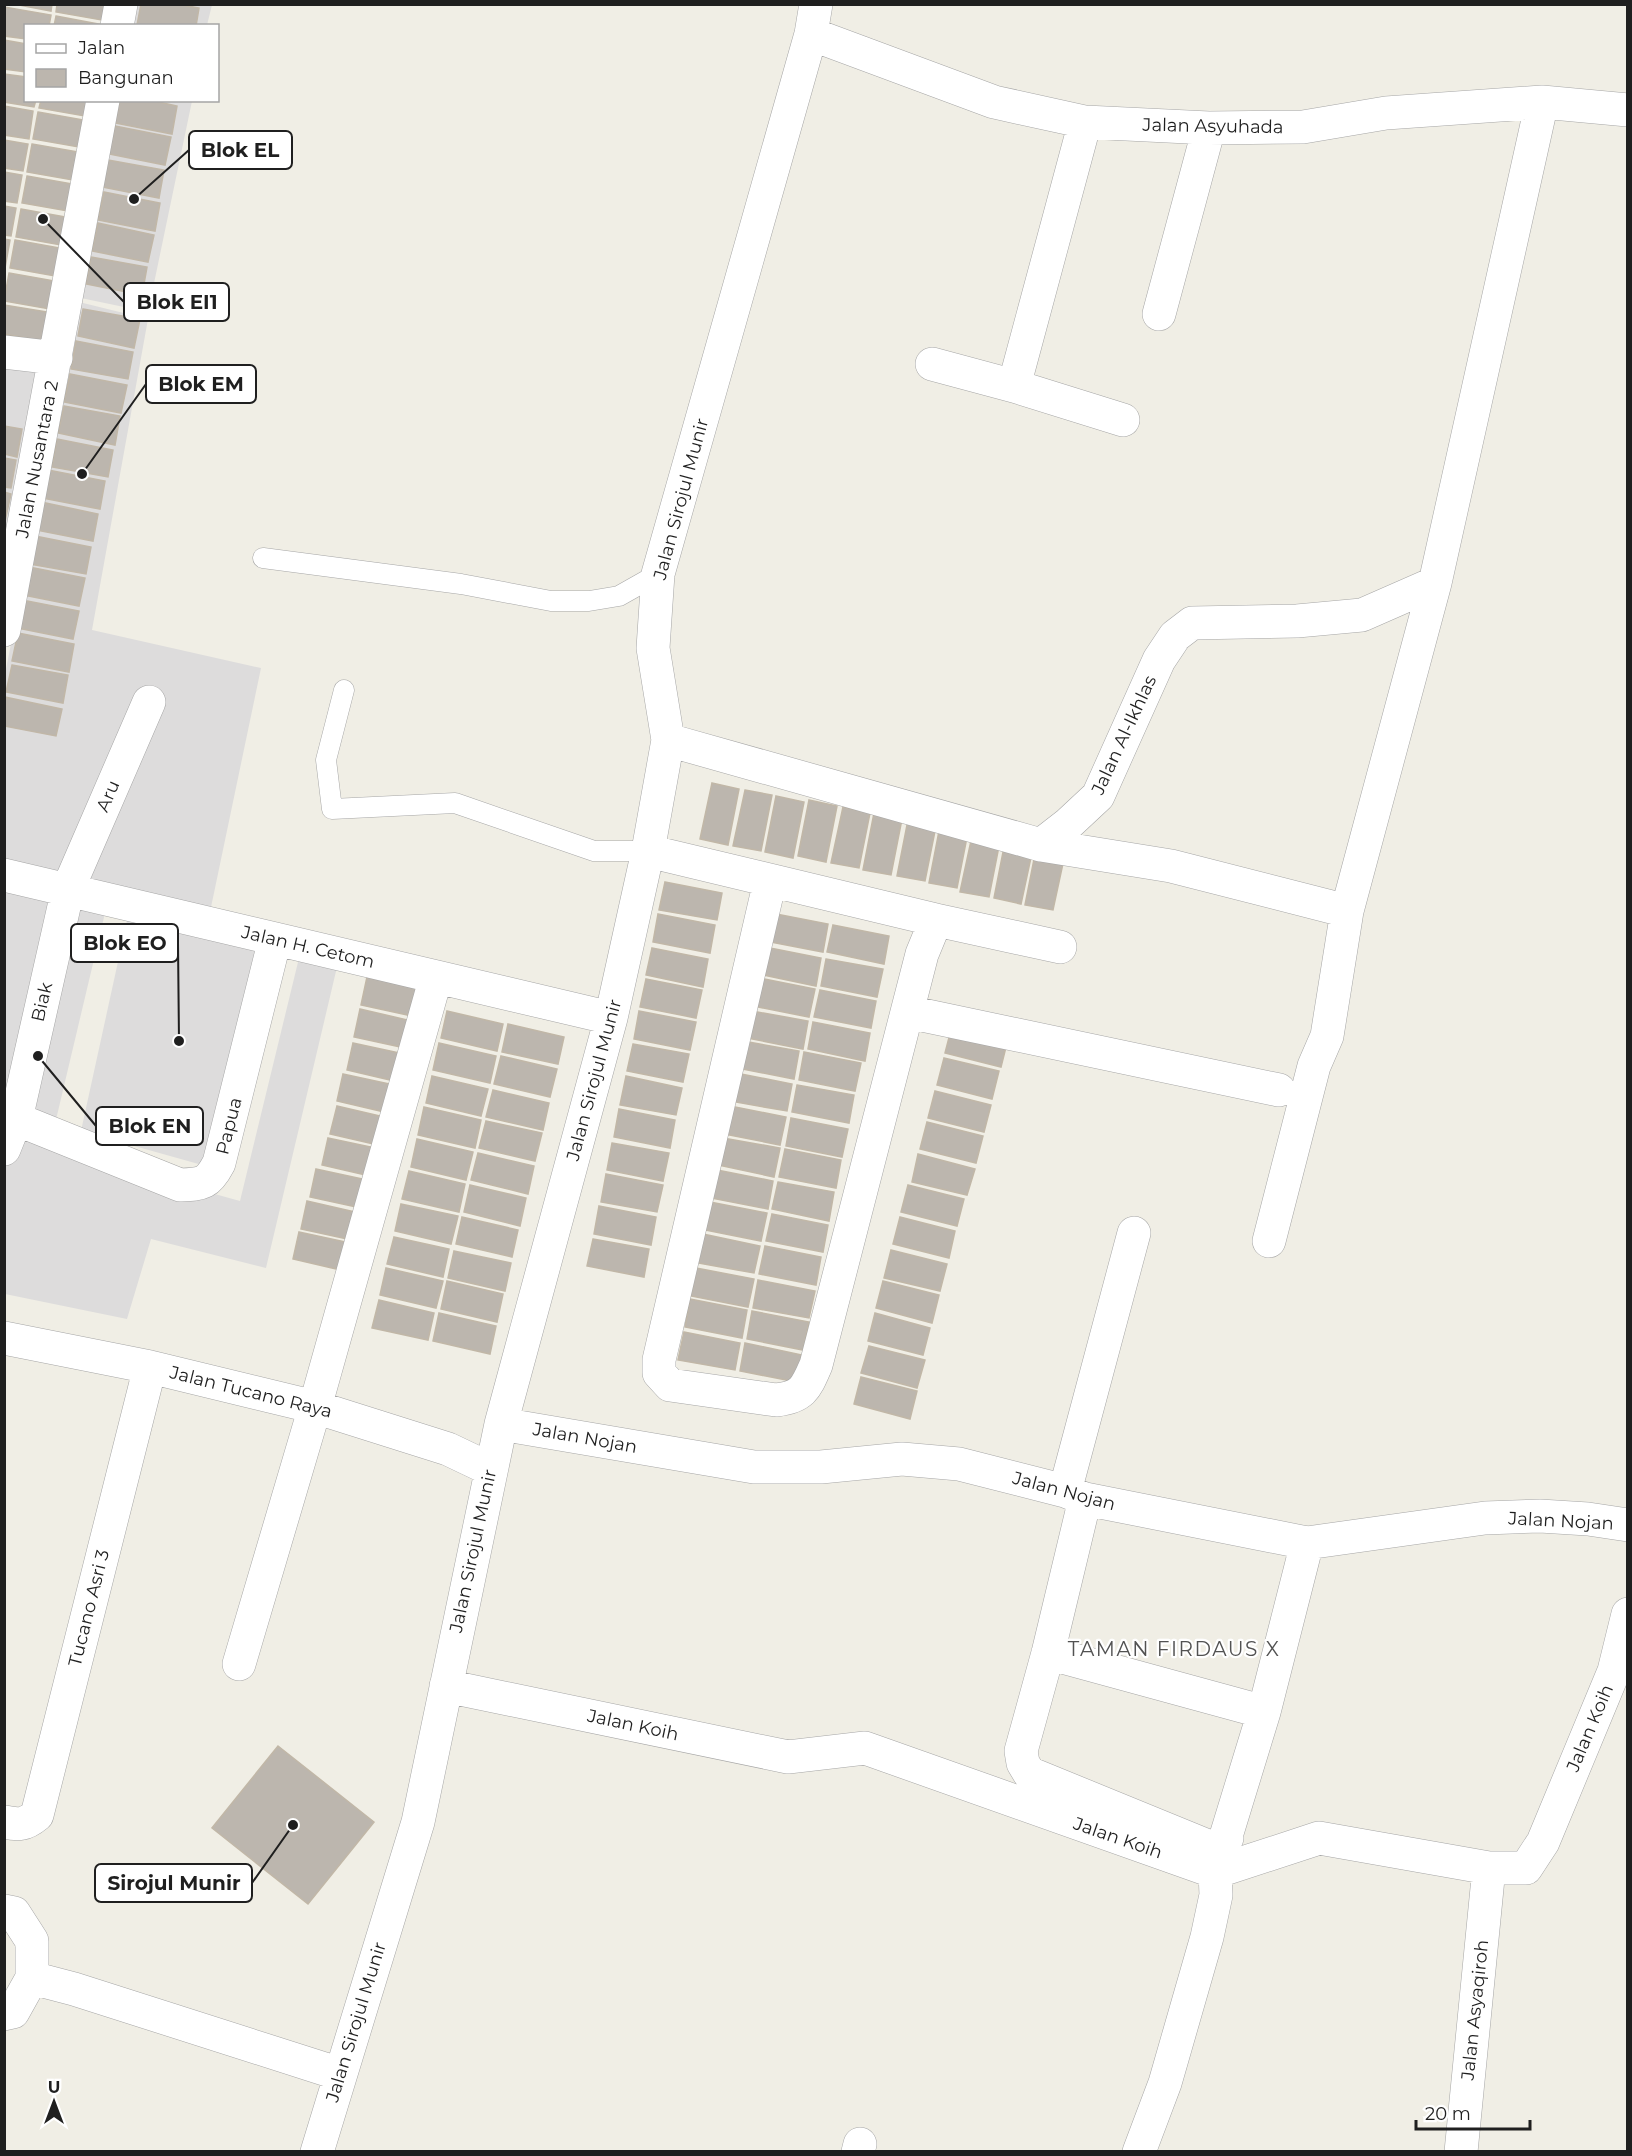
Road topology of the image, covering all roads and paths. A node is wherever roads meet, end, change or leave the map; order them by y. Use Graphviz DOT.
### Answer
graph roads {
  1 [pos="121,4"];
  2 [pos="813,19"];
  3 [pos="117,24"];
  4 [pos="103,102"];
  5 [pos="1542,102"];
  6 [pos="1628,110"];
  7 [pos="1085,122"];
  8 [pos="1209,128"];
  9 [pos="1159,314"];
  10 [pos="4,352"];
  11 [pos="56,358"];
  12 [pos="932,364"];
  13 [pos="1014,386"];
  14 [pos="1124,420"];
  15 [pos="263,558"];
  16 [pos="658,574"];
  17 [pos="1435,583"];
  18 [pos="4,630"];
  19 [pos="344,690"];
  20 [pos="149,702"];
  21 [pos="668,740"];
  22 [pos="1041,844"];
  23 [pos="648,851"];
  24 [pos="4,875"];
  25 [pos="770,882"];
  26 [pos="68,889"];
  27 [pos="1347,911"];
  28 [pos="936,920"];
  29 [pos="275,939"];
  30 [pos="1060,947"];
  31 [pos="436,977"];
  32 [pos="908,1012"];
  33 [pos="611,1018"];
  34 [pos="1279,1090"];
  35 [pos="10,1134"];
  36 [pos="1134,1233"];
  37 [pos="1269,1241"];
  38 [pos="4,1338"];
  39 [pos="150,1366"];
  40 [pos="315,1407"];
  41 [pos="501,1424"];
  42 [pos="490,1469"];
  43 [pos="1075,1495"];
  44 [pos="1628,1525"];
  45 [pos="1307,1543"];
  46 [pos="1628,1614"];
  47 [pos="1048,1653"];
  48 [pos="239,1664"];
  49 [pos="446,1686"];
  50 [pos="1264,1713"];
  51 [pos="4,1822"];
  52 [pos="1227,1838"];
  53 [pos="1489,1868"];
  54 [pos="1215,1872"];
  55 [pos="4,1911"];
  56 [pos="32,1978"];
  57 [pos="4,2014"];
  58 [pos="340,2074"];
  59 [pos="317,2151"];
  60 [pos="1139,2151"];
  61 [pos="1461,2151"];
  1 -- 3 [label="street"];
  2 -- 7 [label="street, Jalan Asyuhada"];
  2 -- 16 [label="street, Jalan Sirojul Munir"];
  4 -- 11 [label="street, Jalan Nusantara 2"];
  5 -- 6 [label="street, Jalan Asyuhada"];
  5 -- 8 [label="street, Jalan Asyuhada"];
  5 -- 17 [label="street"];
  7 -- 8 [label="street, Jalan Asyuhada"];
  7 -- 13 [label="street"];
  8 -- 9 [label="street"];
  10 -- 11 [label="street"];
  11 -- 18 [label="street, Jalan Nusantara 2"];
  12 -- 13 [label="street"];
  13 -- 14 [label="street"];
  15 -- 16 [label="lane"];
  16 -- 21 [label="street, Jalan Sirojul Munir"];
  17 -- 22 [label="street, Jalan Al-Ikhlas"];
  17 -- 27 [label="street"];
  19 -- 23 [label="lane"];
  20 -- 26 [label="street, Aru"];
  21 -- 22 [label="street"];
  21 -- 23 [label="street, Jalan Sirojul Munir"];
  22 -- 27 [label="street"];
  23 -- 25 [label="street"];
  23 -- 33 [label="street, Jalan Sirojul Munir"];
  24 -- 26 [label="street, Jalan H. Cetom"];
  25 -- 28 [label="street"];
  25 -- 32 [label="street"];
  26 -- 29 [label="street, Jalan H. Cetom"];
  26 -- 35 [label="street, Biak"];
  27 -- 37 [label="street"];
  28 -- 30 [label="street"];
  28 -- 32 [label="street"];
  29 -- 31 [label="street, Jalan H. Cetom"];
  29 -- 35 [label="street, Papua"];
  31 -- 33 [label="street, Jalan H. Cetom"];
  31 -- 40 [label="street"];
  32 -- 34 [label="street"];
  33 -- 41 [label="street, Jalan Sirojul Munir"];
  36 -- 43 [label="street"];
  38 -- 39 [label="street, Jalan Tucano Raya"];
  39 -- 40 [label="street, Jalan Tucano Raya"];
  39 -- 51 [label="street, Tucano Asri 3"];
  40 -- 42 [label="street, Jalan Tucano Raya"];
  40 -- 48 [label="street"];
  41 -- 42 [label="street, Jalan Sirojul Munir"];
  41 -- 43 [label="street, Jalan Nojan"];
  42 -- 49 [label="street, Jalan Sirojul Munir"];
  43 -- 45 [label="street, Jalan Nojan"];
  43 -- 47 [label="street"];
  44 -- 45 [label="street, Jalan Nojan"];
  45 -- 50 [label="street"];
  46 -- 53 [label="street, Jalan Koih"];
  47 -- 50 [label="street"];
  47 -- 52 [label="street"];
  49 -- 54 [label="street, Jalan Koih"];
  49 -- 58 [label="street, Jalan Sirojul Munir"];
  50 -- 52 [label="street"];
  52 -- 54 [label="street"];
  53 -- 54 [label="street, Jalan Koih"];
  53 -- 61 [label="street, Jalan Asyaqiroh"];
  54 -- 60 [label="street"];
  55 -- 56 [label="street"];
  56 -- 57 [label="street"];
  56 -- 58 [label="street"];
  58 -- 59 [label="street, Jalan Sirojul Munir"];
}
